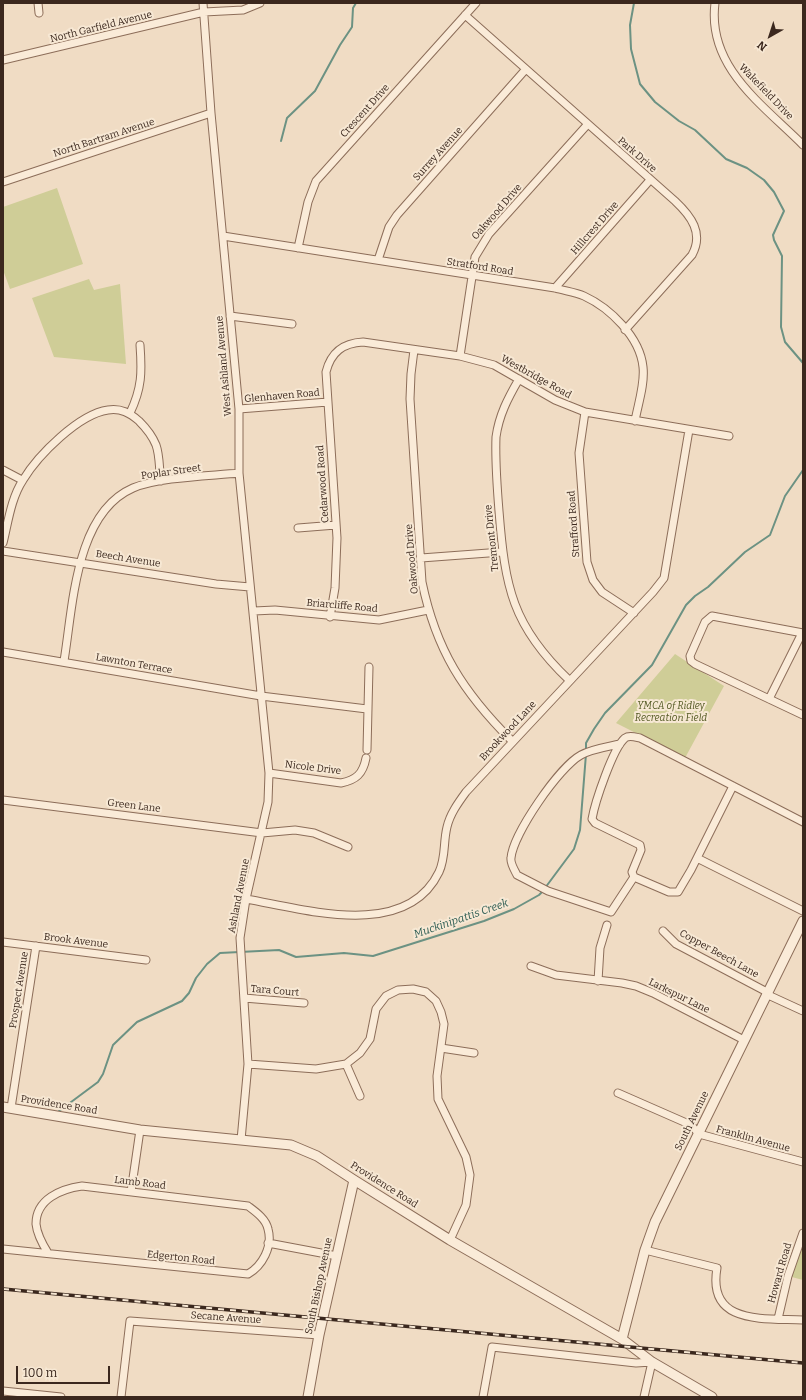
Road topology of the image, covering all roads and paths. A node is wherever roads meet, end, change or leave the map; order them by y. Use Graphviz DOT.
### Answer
graph roads {
  1 [pos="38,3"];
  2 [pos="203,3"];
  3 [pos="260,3"];
  4 [pos="476,3"];
  5 [pos="715,3"];
  6 [pos="204,12"];
  7 [pos="39,13"];
  8 [pos="465,16"];
  9 [pos="3,60"];
  10 [pos="526,69"];
  11 [pos="211,113"];
  12 [pos="587,125"];
  13 [pos="803,145"];
  14 [pos="650,180"];
  15 [pos="3,182"];
  16 [pos="223,236"];
  17 [pos="298,248"];
  18 [pos="378,260"];
  19 [pos="471,276"];
  20 [pos="555,288"];
  21 [pos="230,316"];
  22 [pos="292,324"];
  23 [pos="626,330"];
  24 [pos="140,344"];
  25 [pos="414,350"];
  26 [pos="336,352"];
  27 [pos="460,356"];
  28 [pos="519,379"];
  29 [pos="328,402"];
  30 [pos="239,409"];
  31 [pos="585,412"];
  32 [pos="130,413"];
  33 [pos="635,421"];
  34 [pos="689,430"];
  35 [pos="729,436"];
  36 [pos="3,470"];
  37 [pos="239,473"];
  38 [pos="22,480"];
  39 [pos="161,481"];
  40 [pos="336,525"];
  41 [pos="298,528"];
  42 [pos="3,543"];
  43 [pos="3,551"];
  44 [pos="502,552"];
  45 [pos="421,558"];
  46 [pos="80,561"];
  47 [pos="250,587"];
  48 [pos="428,610"];
  49 [pos="254,611"];
  50 [pos="634,613"];
  51 [pos="330,617"];
  52 [pos="802,633"];
  53 [pos="3,652"];
  54 [pos="64,661"];
  55 [pos="369,667"];
  56 [pos="569,680"];
  57 [pos="261,696"];
  58 [pos="769,699"];
  59 [pos="367,709"];
  60 [pos="803,714"];
  61 [pos="264,728"];
  62 [pos="512,741"];
  63 [pos="620,744"];
  64 [pos="367,750"];
  65 [pos="366,758"];
  66 [pos="269,773"];
  67 [pos="733,786"];
  68 [pos="3,800"];
  69 [pos="803,822"];
  70 [pos="262,833"];
  71 [pos="348,847"];
  72 [pos="697,858"];
  73 [pos="634,877"];
  74 [pos="246,899"];
  75 [pos="803,911"];
  76 [pos="803,921"];
  77 [pos="607,925"];
  78 [pos="663,931"];
  79 [pos="3,942"];
  80 [pos="36,946"];
  81 [pos="146,960"];
  82 [pos="531,966"];
  83 [pos="598,981"];
  84 [pos="767,993"];
  85 [pos="244,998"];
  86 [pos="304,1003"];
  87 [pos="803,1011"];
  88 [pos="744,1040"];
  89 [pos="441,1048"];
  90 [pos="474,1053"];
  91 [pos="248,1064"];
  92 [pos="346,1064"];
  93 [pos="618,1093"];
  94 [pos="360,1096"];
  95 [pos="7,1108"];
  96 [pos="140,1130"];
  97 [pos="699,1134"];
  98 [pos="241,1140"];
  99 [pos="803,1162"];
  100 [pos="354,1180"];
  101 [pos="131,1192"];
  102 [pos="803,1234"];
  103 [pos="450,1240"];
  104 [pos="268,1243"];
  105 [pos="3,1249"];
  106 [pos="645,1250"];
  107 [pos="48,1253"];
  108 [pos="337,1256"];
  109 [pos="778,1319"];
  110 [pos="803,1320"];
  111 [pos="319,1336"];
  112 [pos="622,1339"];
  113 [pos="652,1362"];
  114 [pos="3,1391"];
  115 [pos="61,1397"];
  116 [pos="121,1397"];
  117 [pos="308,1397"];
  118 [pos="483,1397"];
  119 [pos="644,1397"];
  120 [pos="712,1397"];
  1 -- 7 [label="street"];
  2 -- 6 [label="street, West Ashland Avenue"];
  3 -- 6 [label="street, North Garfield Avenue"];
  4 -- 8 [label="street, Crescent Drive"];
  5 -- 13 [label="street, Wakefield Drive"];
  6 -- 9 [label="street, North Garfield Avenue"];
  6 -- 11 [label="street, West Ashland Avenue"];
  8 -- 10 [label="street, Park Drive"];
  8 -- 17 [label="street, Crescent Drive"];
  10 -- 12 [label="street, Park Drive"];
  10 -- 18 [label="street, Surrey Avenue"];
  11 -- 15 [label="street, North Bartram Avenue"];
  11 -- 16 [label="street, West Ashland Avenue"];
  12 -- 14 [label="street, Park Drive"];
  12 -- 19 [label="street, Oakwood Drive"];
  14 -- 20 [label="street, Hillcrest Drive"];
  14 -- 23 [label="street, Park Drive"];
  16 -- 17 [label="street, Stratford Road"];
  16 -- 21 [label="street, West Ashland Avenue"];
  17 -- 18 [label="street, Stratford Road"];
  18 -- 19 [label="street, Stratford Road"];
  19 -- 20 [label="street, Stratford Road"];
  19 -- 27 [label="street, Oakwood Drive"];
  20 -- 23 [label="street, Stratford Road"];
  21 -- 22 [label="street"];
  21 -- 30 [label="street, West Ashland Avenue"];
  23 -- 33 [label="street, Stratford Road"];
  24 -- 32 [label="street"];
  25 -- 26 [label="street, Westbridge Road"];
  25 -- 27 [label="street, Westbridge Road"];
  25 -- 45 [label="street, Oakwood Drive"];
  26 -- 29 [label="street, Cedarwood Road"];
  27 -- 28 [label="street, Westbridge Road"];
  28 -- 31 [label="street, Westbridge Road"];
  28 -- 44 [label="street, Tremont Drive"];
  29 -- 30 [label="street, Glenhaven Road"];
  29 -- 40 [label="street, Cedarwood Road"];
  30 -- 37 [label="street, West Ashland Avenue"];
  31 -- 33 [label="street, Westbridge Road"];
  31 -- 50 [label="street, Strafford Road"];
  32 -- 38 [label="street"];
  32 -- 39 [label="street"];
  33 -- 34 [label="street, Westbridge Road"];
  34 -- 35 [label="street, Westbridge Road"];
  34 -- 50 [label="street, Brookwood Lane"];
  36 -- 38 [label="street"];
  37 -- 39 [label="street, Poplar Street"];
  37 -- 47 [label="street, West Ashland Avenue"];
  38 -- 42 [label="street"];
  39 -- 46 [label="street, Poplar Street"];
  40 -- 41 [label="street"];
  40 -- 51 [label="street, Cedarwood Road"];
  43 -- 46 [label="street, Beech Avenue"];
  44 -- 45 [label="street"];
  44 -- 56 [label="street, Tremont Drive"];
  45 -- 48 [label="street, Oakwood Drive"];
  46 -- 47 [label="street, Beech Avenue"];
  46 -- 54 [label="street, Poplar Street"];
  47 -- 49 [label="street, West Ashland Avenue"];
  48 -- 51 [label="street, Briarcliffe Road"];
  48 -- 62 [label="street, Oakwood Drive"];
  49 -- 51 [label="street, Briarcliffe Road"];
  49 -- 57 [label="street, West Ashland Avenue"];
  50 -- 56 [label="street, Brookwood Lane"];
  52 -- 58 [label="street"];
  52 -- 58 [label="street"];
  53 -- 54 [label="street, Lawnton Terrace"];
  54 -- 57 [label="street, Lawnton Terrace"];
  55 -- 59 [label="street"];
  56 -- 62 [label="street, Brookwood Lane"];
  57 -- 59 [label="street, Lawnton Terrace"];
  57 -- 61 [label="street, West Ashland Avenue"];
  58 -- 60 [label="street"];
  59 -- 64 [label="street"];
  61 -- 66 [label="street, Ashland Avenue"];
  62 -- 74 [label="street, Brookwood Lane"];
  63 -- 67 [label="street"];
  63 -- 73 [label="street"];
  63 -- 73 [label="street"];
  65 -- 66 [label="street, Nicole Drive"];
  66 -- 70 [label="street, Ashland Avenue"];
  67 -- 69 [label="street"];
  67 -- 72 [label="street"];
  68 -- 70 [label="street, Green Lane"];
  70 -- 71 [label="street, Green Lane"];
  70 -- 74 [label="street, Ashland Avenue"];
  72 -- 73 [label="street"];
  72 -- 75 [label="street"];
  74 -- 85 [label="street, Ashland Avenue"];
  76 -- 84 [label="street, South Avenue"];
  77 -- 83 [label="street"];
  78 -- 84 [label="street, Copper Beech Lane"];
  79 -- 80 [label="street, Brook Avenue"];
  80 -- 81 [label="street, Brook Avenue"];
  80 -- 95 [label="street, Prospect Avenue"];
  82 -- 83 [label="street, Larkspur Lane"];
  83 -- 88 [label="street, Larkspur Lane"];
  84 -- 87 [label="street, Copper Beech Lane"];
  84 -- 88 [label="street, South Avenue"];
  85 -- 86 [label="street, Tara Court"];
  85 -- 91 [label="street, Ashland Avenue"];
  88 -- 97 [label="street, South Avenue"];
  89 -- 90 [label="street"];
  89 -- 92 [label="street"];
  89 -- 103 [label="street"];
  91 -- 92 [label="street"];
  91 -- 98 [label="street, Ashland Avenue"];
  92 -- 94 [label="street"];
  93 -- 97 [label="street"];
  95 -- 96 [label="street, Providence Road"];
  96 -- 98 [label="street, Providence Road"];
  96 -- 101 [label="street"];
  97 -- 99 [label="street, Franklin Avenue"];
  97 -- 106 [label="street, South Avenue"];
  98 -- 100 [label="street, Providence Road"];
  100 -- 103 [label="street, Providence Road"];
  100 -- 108 [label="street, South Bishop Avenue"];
  101 -- 104 [label="street, Lamb Road"];
  101 -- 107 [label="street, Lamb Road"];
  102 -- 109 [label="street, Howard Road"];
  103 -- 112 [label="street, Providence Road"];
  104 -- 107 [label="street, Edgerton Road"];
  104 -- 108 [label="street"];
  105 -- 107 [label="street, Edgerton Road"];
  106 -- 109 [label="street"];
  106 -- 112 [label="street, South Avenue"];
  108 -- 111 [label="street, South Bishop Avenue"];
  109 -- 110 [label="street"];
  111 -- 116 [label="street, Secane Avenue"];
  111 -- 117 [label="street, South Bishop Avenue"];
  112 -- 113 [label="street, Providence Road"];
  113 -- 118 [label="street"];
  113 -- 119 [label="street"];
  113 -- 120 [label="street, Providence Road"];
  114 -- 115 [label="street"];
}
